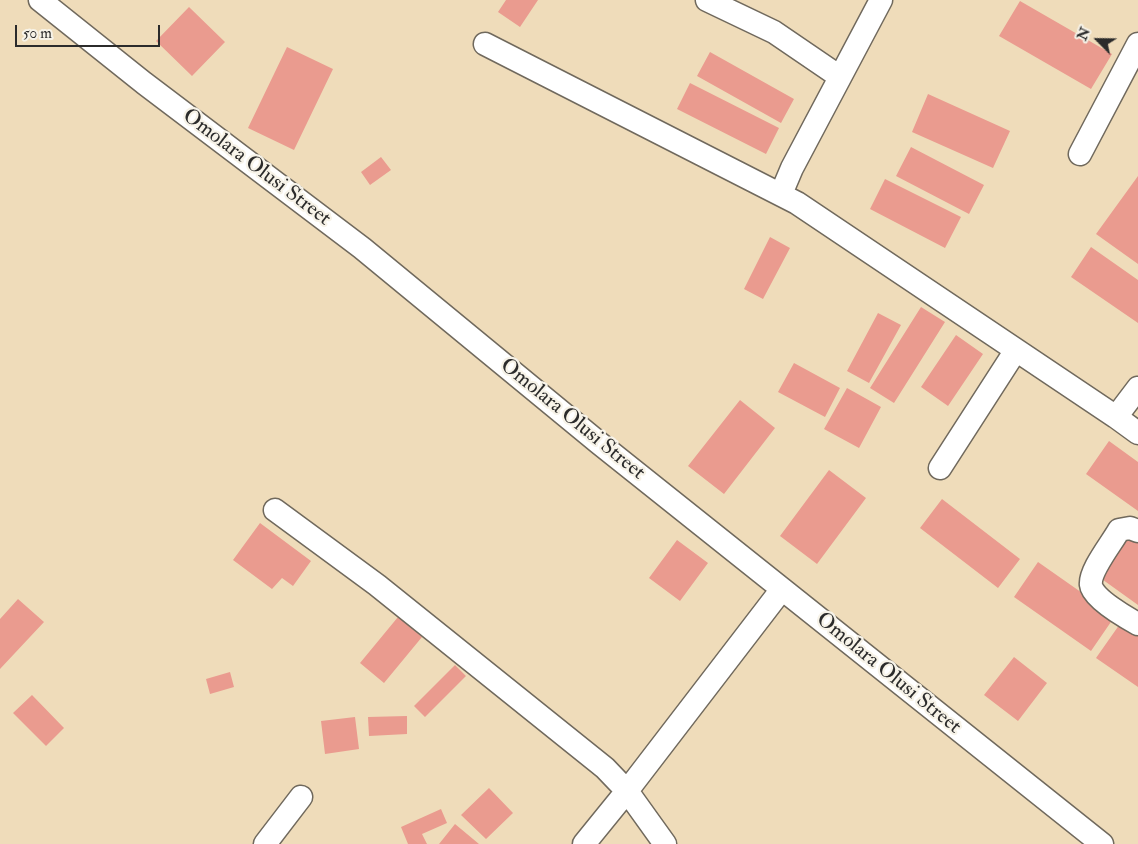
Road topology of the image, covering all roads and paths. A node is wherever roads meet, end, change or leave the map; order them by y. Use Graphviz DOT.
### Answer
graph roads {
  1 [pos="40,0"];
  2 [pos="707,0"];
  3 [pos="881,0"];
  4 [pos="485,44"];
  5 [pos="1138,44"];
  6 [pos="840,77"];
  7 [pos="1080,154"];
  8 [pos="781,194"];
  9 [pos="1016,350"];
  10 [pos="1138,388"];
  11 [pos="1116,417"];
  12 [pos="1138,434"];
  13 [pos="940,468"];
  14 [pos="275,510"];
  15 [pos="1138,531"];
  16 [pos="782,589"];
  17 [pos="1138,624"];
  18 [pos="627,790"];
  19 [pos="301,797"];
  20 [pos="265,844"];
  21 [pos="584,844"];
  22 [pos="665,844"];
  23 [pos="1102,844"];
  1 -- 16 [label="street, Omolara Olusi Street"];
  2 -- 6 [label="street"];
  3 -- 6 [label="street"];
  4 -- 8 [label="street"];
  5 -- 7 [label="street"];
  6 -- 8 [label="street"];
  8 -- 9 [label="street"];
  9 -- 11 [label="street"];
  9 -- 13 [label="street"];
  10 -- 11 [label="street"];
  11 -- 12 [label="street"];
  14 -- 18 [label="street"];
  15 -- 17 [label="street"];
  16 -- 18 [label="street"];
  16 -- 23 [label="street, Omolara Olusi Street"];
  18 -- 21 [label="street"];
  18 -- 22 [label="street"];
  19 -- 20 [label="street"];
}
